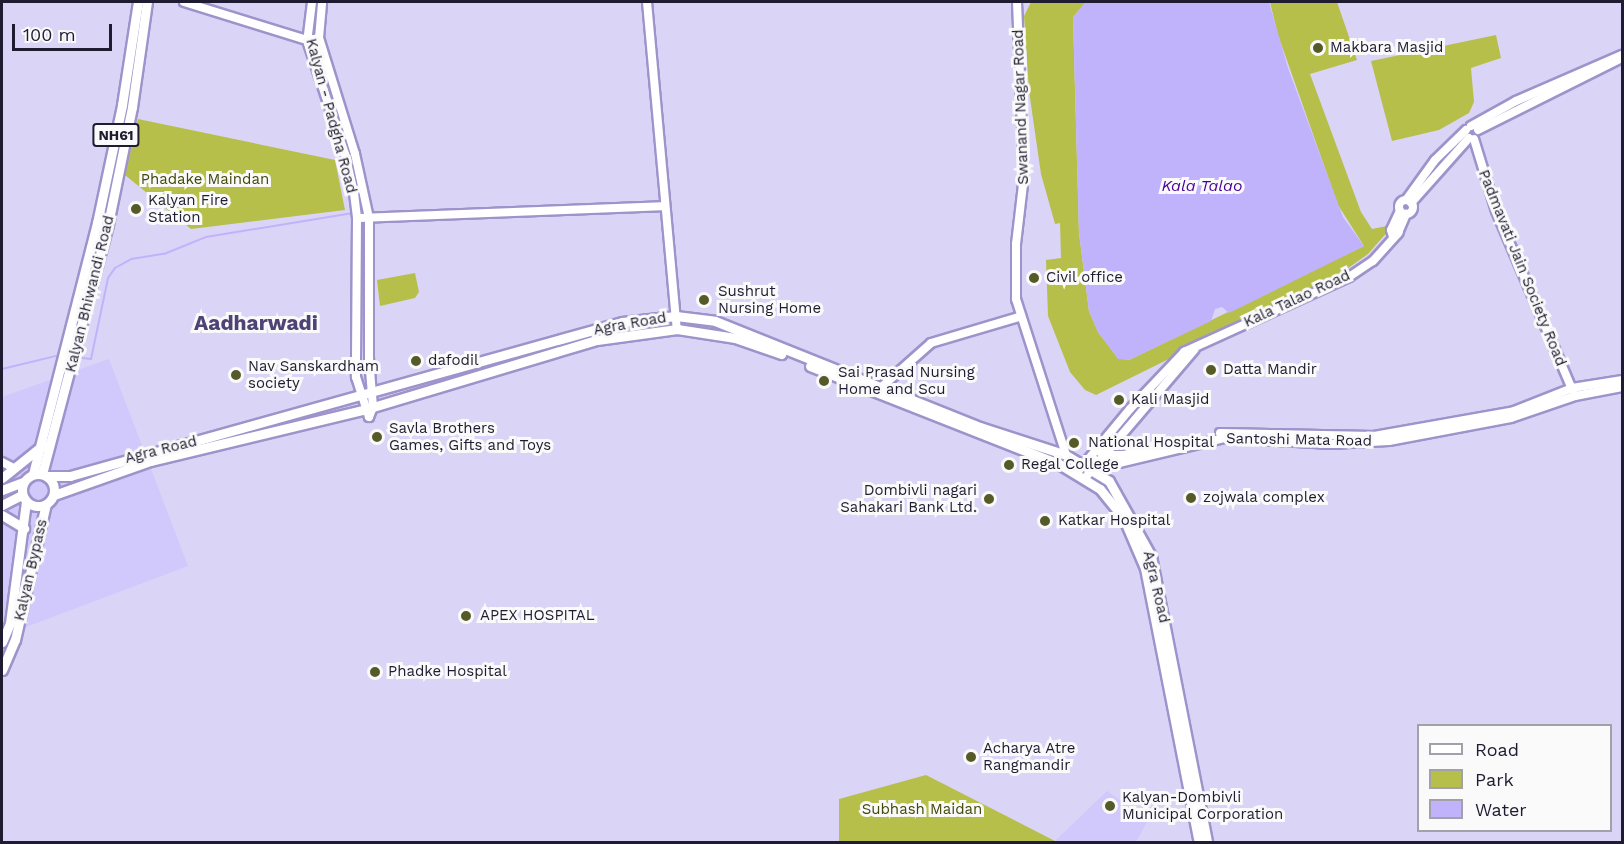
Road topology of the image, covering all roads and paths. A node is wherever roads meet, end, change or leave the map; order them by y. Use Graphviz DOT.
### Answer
graph roads {
  1 [pos="138,2"];
  2 [pos="147,2"];
  3 [pos="184,2"];
  4 [pos="312,2"];
  5 [pos="322,2"];
  6 [pos="646,2"];
  7 [pos="1017,2"];
  8 [pos="318,38"];
  9 [pos="307,40"];
  10 [pos="1623,56"];
  11 [pos="1472,133"];
  12 [pos="1448,146"];
  13 [pos="1455,153"];
  14 [pos="1409,201"];
  15 [pos="664,206"];
  16 [pos="357,218"];
  17 [pos="369,218"];
  18 [pos="354,316"];
  19 [pos="676,316"];
  20 [pos="368,317"];
  21 [pos="1019,317"];
  22 [pos="678,329"];
  23 [pos="1194,350"];
  24 [pos="1617,382"];
  25 [pos="1623,387"];
  26 [pos="878,391"];
  27 [pos="1573,392"];
  28 [pos="372,394"];
  29 [pos="359,397"];
  30 [pos="1130,409"];
  31 [pos="368,411"];
  32 [pos="1137,415"];
  33 [pos="43,444"];
  34 [pos="1066,455"];
  35 [pos="1094,459"];
  36 [pos="2,462"];
  37 [pos="12,467"];
  38 [pos="41,475"];
  39 [pos="1080,477"];
  40 [pos="2,478"];
  41 [pos="23,482"];
  42 [pos="2,490"];
  43 [pos="54,495"];
  44 [pos="24,498"];
  45 [pos="46,504"];
  46 [pos="2,505"];
  47 [pos="2,515"];
  48 [pos="24,528"];
  49 [pos="2,642"];
  50 [pos="2,670"];
  51 [pos="1198,843"];
  52 [pos="1207,843"];
  1 -- 33 [label="main road, Kalyan Bhiwandi Road / NH61"];
  2 -- 38 [label="main road, Kalyan Bhiwandi Road / NH61"];
  3 -- 9 [label="street"];
  4 -- 9 [label="main road, Kalyan - Padgha Road"];
  5 -- 8 [label="main road, Kalyan - Padgha Road"];
  6 -- 15 [label="street"];
  7 -- 21 [label="main road, Swanand Nagar Road"];
  8 -- 9 [label="street"];
  8 -- 17 [label="main road, Kalyan - Padgha Road"];
  9 -- 16 [label="main road, Kalyan - Padgha Road"];
  10 -- 11 [label="street"];
  11 -- 12 [label="street"];
  11 -- 13 [label="street"];
  11 -- 27 [label="street, Padmavati Jain Society Road"];
  12 -- 13 [label="street"];
  12 -- 14 [label="street"];
  13 -- 14 [label="street"];
  14 -- 23 [label="street, Kala Talao Road"];
  15 -- 17 [label="street"];
  15 -- 19 [label="street"];
  16 -- 17 [label="street"];
  16 -- 18 [label="main road, Kalyan - Padgha Road"];
  17 -- 20 [label="main road, Kalyan - Padgha Road"];
  18 -- 20 [label="main road"];
  18 -- 29 [label="main road, Kalyan - Padgha Road"];
  19 -- 22 [label="street"];
  19 -- 26 [label="main road, Agra Road"];
  19 -- 28 [label="main road, Agra Road"];
  20 -- 28 [label="main road, Kalyan - Padgha Road"];
  21 -- 26 [label="main road"];
  21 -- 34 [label="main road, Swanand Nagar Road"];
  22 -- 26 [label="main road, Agra Road"];
  22 -- 31 [label="main road, Agra Road"];
  23 -- 30 [label="street, Kala Talao Road"];
  23 -- 32 [label="street, Kala Talao Road"];
  24 -- 25 [label="main road, Santoshi Mata Road"];
  24 -- 27 [label="main road, Santoshi Mata Road"];
  26 -- 34 [label="main road, Agra Road"];
  26 -- 39 [label="main road, Agra Road"];
  27 -- 35 [label="main road, Santoshi Mata Road"];
  28 -- 29 [label="main road, Agra Road"];
  28 -- 31 [label="main road, Kalyan - Padgha Road"];
  29 -- 31 [label="main road, Kalyan - Padgha Road"];
  29 -- 38 [label="main road, Agra Road"];
  30 -- 32 [label="street"];
  30 -- 35 [label="street, Kala Talao Road"];
  31 -- 43 [label="main road, Agra Road"];
  32 -- 35 [label="street, Kala Talao Road"];
  33 -- 37 [label="main road"];
  33 -- 38 [label="main road, Kalyan Bhiwandi Road / NH61"];
  34 -- 35 [label="main road, Agra Road"];
  35 -- 39 [label="street, Kala Talao Road"];
  35 -- 52 [label="main road, Agra Road"];
  36 -- 37 [label="street"];
  37 -- 40 [label="main road"];
  38 -- 41 [label="main road"];
  38 -- 43 [label="main road"];
  39 -- 51 [label="main road, Agra Road"];
  41 -- 42 [label="main road"];
  41 -- 44 [label="main road"];
  43 -- 45 [label="main road"];
  44 -- 45 [label="main road"];
  44 -- 46 [label="main road"];
  44 -- 48 [label="main road, Kalyan Bypass"];
  45 -- 50 [label="main road, Kalyan Bypass"];
  47 -- 48 [label="main road"];
  48 -- 49 [label="main road, Kalyan Bypass"];
}
